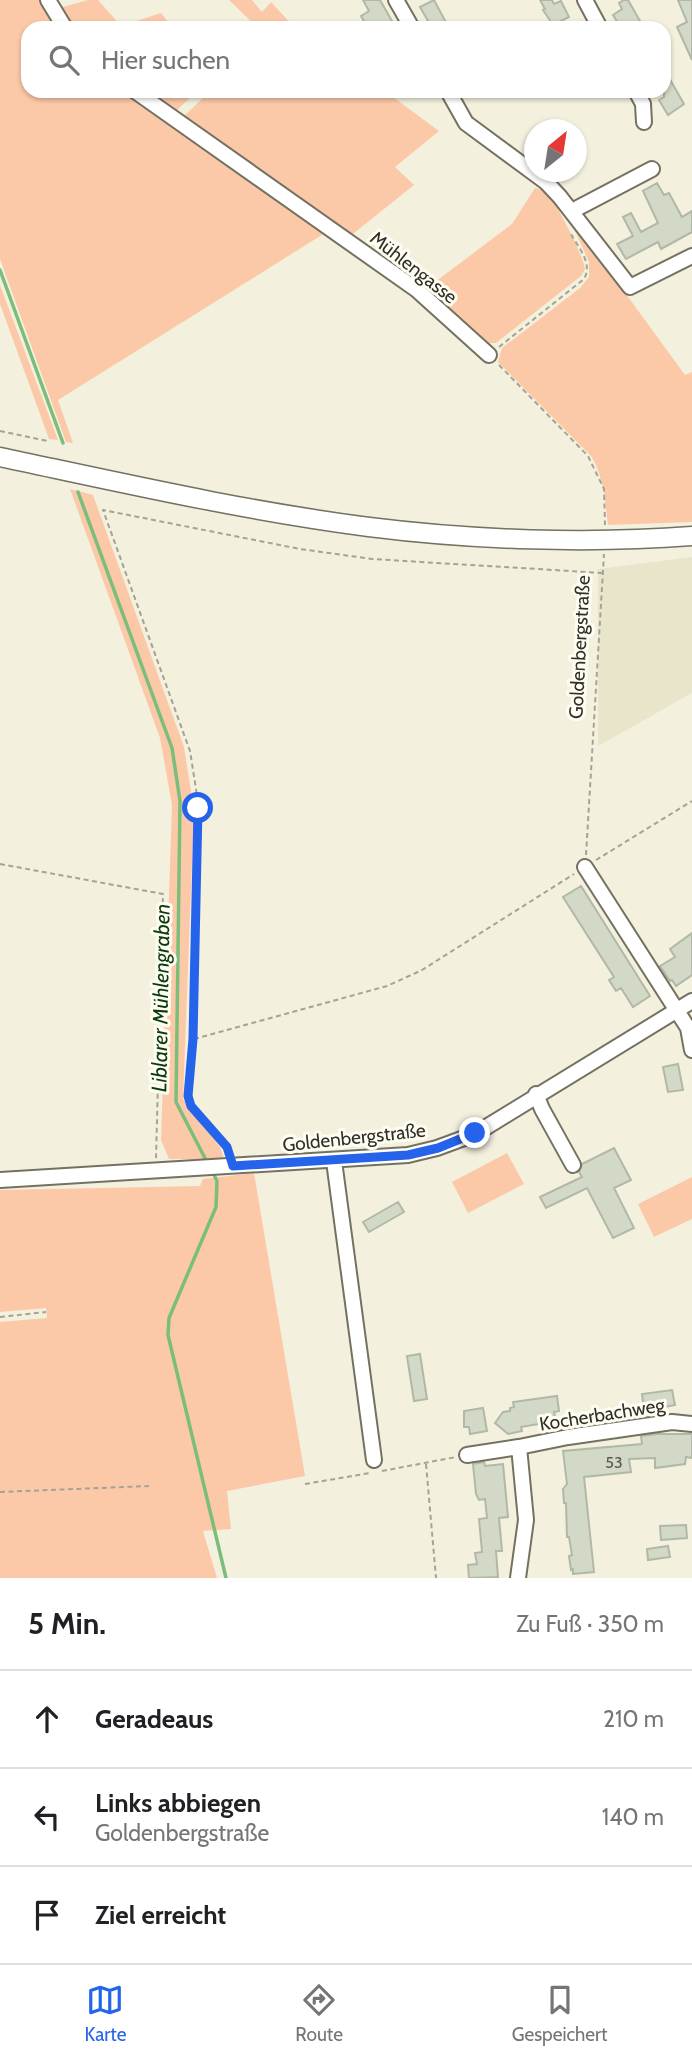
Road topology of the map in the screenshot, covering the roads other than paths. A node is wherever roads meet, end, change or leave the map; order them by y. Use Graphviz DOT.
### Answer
graph roads {
  1 [pos="48,0"];
  2 [pos="396,0"];
  3 [pos="585,0"];
  4 [pos="61,21"];
  5 [pos="408,21"];
  6 [pos="596,21"];
  7 [pos="145,98"];
  8 [pos="452,98"];
  9 [pos="640,98"];
  10 [pos="644,122"];
  11 [pos="652,169"];
  12 [pos="572,211"];
  13 [pos="692,256"];
  14 [pos="489,355"];
  15 [pos="0,457"];
  16 [pos="692,536"];
  17 [pos="586,867"];
  18 [pos="692,1001"];
  19 [pos="676,1010"];
  20 [pos="692,1050"];
  21 [pos="536,1094"];
  22 [pos="334,1161"];
  23 [pos="573,1165"];
  24 [pos="0,1180"];
  25 [pos="692,1424"];
  26 [pos="519,1447"];
  27 [pos="467,1455"];
  28 [pos="374,1461"];
  29 [pos="518,1578"];
  1 -- 4 [label="street"];
  2 -- 5 [label="street"];
  3 -- 6 [label="street"];
  7 -- 14 [label="street, Mühlengasse"];
  8 -- 12 [label="street"];
  9 -- 10 [label="street"];
  11 -- 12 [label="street"];
  12 -- 13 [label="street"];
  15 -- 16 [label="main road"];
  17 -- 19 [label="street"];
  18 -- 19 [label="street, Goldenbergstraße"];
  19 -- 20 [label="street"];
  19 -- 21 [label="street, Goldenbergstraße"];
  21 -- 22 [label="street, Goldenbergstraße"];
  21 -- 23 [label="street"];
  22 -- 24 [label="street, Goldenbergstraße"];
  22 -- 28 [label="street"];
  25 -- 26 [label="street, Kocherbachweg"];
  26 -- 27 [label="street, Kocherbachweg"];
  26 -- 29 [label="street, Kocherbachweg"];
}
